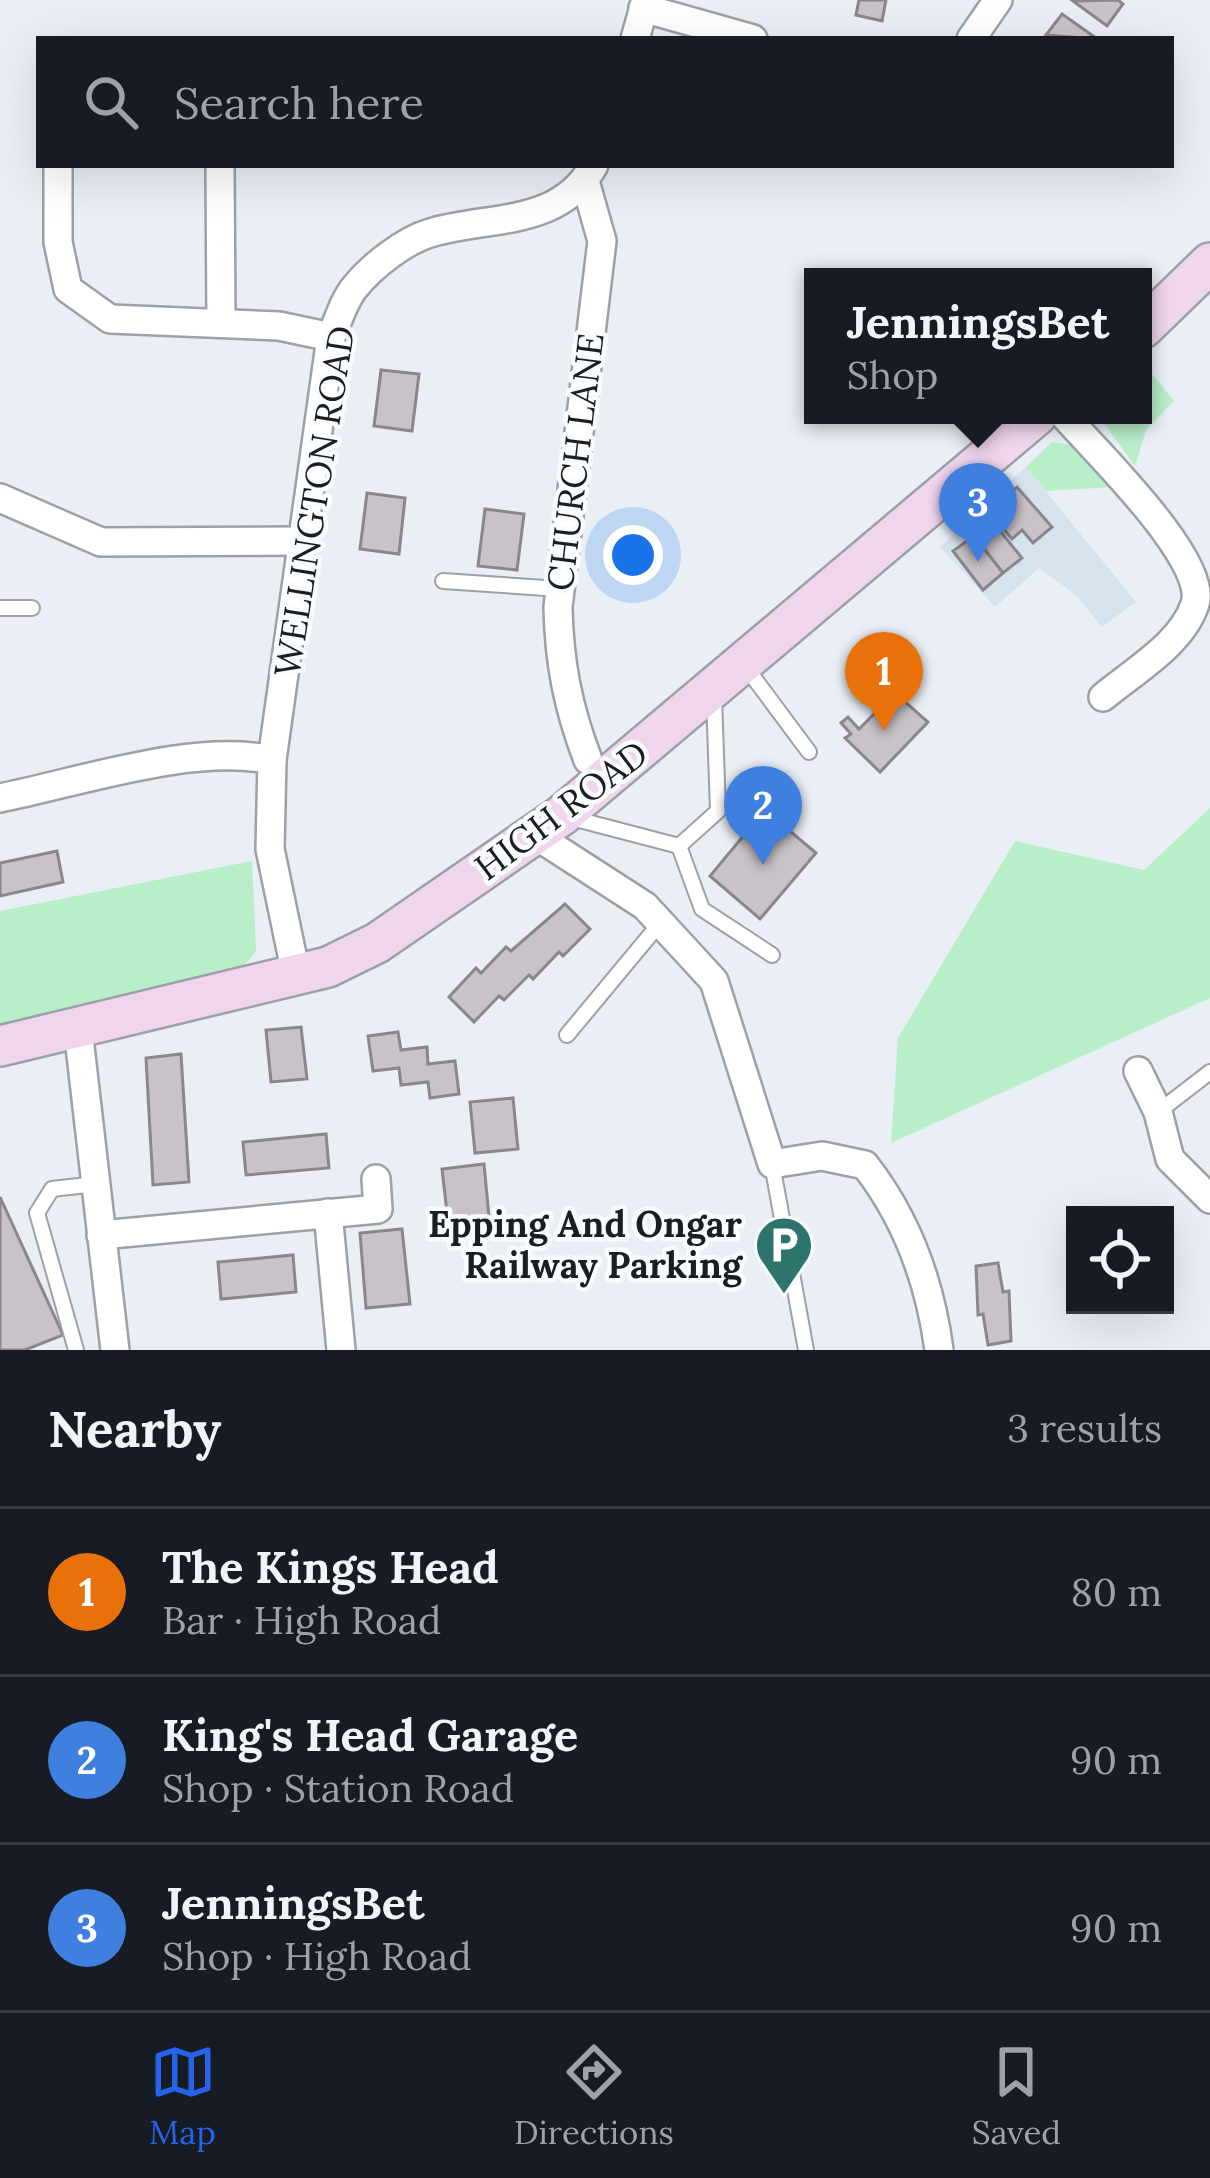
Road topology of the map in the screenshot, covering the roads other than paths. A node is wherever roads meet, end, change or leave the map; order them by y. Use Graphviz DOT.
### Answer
graph roads {
  1 [pos="998,0"];
  2 [pos="645,4"];
  3 [pos="636,36"];
  4 [pos="744,36"];
  5 [pos="973,36"];
  6 [pos="58,168"];
  7 [pos="220,168"];
  8 [pos="589,173"];
  9 [pos="1210,263"];
  10 [pos="1152,319"];
  11 [pos="221,322"];
  12 [pos="332,337"];
  13 [pos="1027,424"];
  14 [pos="1072,424"];
  15 [pos="0,498"];
  16 [pos="303,541"];
  17 [pos="443,581"];
  18 [pos="560,590"];
  19 [pos="0,608"];
  20 [pos="32,608"];
  21 [pos="745,666"];
  22 [pos="714,692"];
  23 [pos="1103,697"];
  24 [pos="809,752"];
  25 [pos="272,760"];
  26 [pos="588,760"];
  27 [pos="0,798"];
  28 [pos="548,825"];
  29 [pos="679,846"];
  30 [pos="661,922"];
  31 [pos="772,955"];
  32 [pos="296,974"];
  33 [pos="78,1029"];
  34 [pos="567,1035"];
  35 [pos="0,1046"];
  36 [pos="1138,1071"];
  37 [pos="1210,1072"];
  38 [pos="1158,1112"];
  39 [pos="772,1164"];
  40 [pos="376,1179"];
  41 [pos="96,1184"];
  42 [pos="1210,1198"];
  43 [pos="328,1213"];
  44 [pos="101,1235"];
  45 [pos="76,1350"];
  46 [pos="115,1350"];
  47 [pos="341,1350"];
  48 [pos="806,1350"];
  49 [pos="939,1350"];
  1 -- 5 [label="street"];
  2 -- 3 [label="street"];
  2 -- 4 [label="street"];
  6 -- 11 [label="street"];
  7 -- 11 [label="street"];
  8 -- 12 [label="street, WELLINGTON ROAD"];
  8 -- 18 [label="street, CHURCH LANE"];
  9 -- 10 [label="main road"];
  11 -- 12 [label="street"];
  12 -- 16 [label="street, WELLINGTON ROAD"];
  13 -- 21 [label="main road, HIGH ROAD"];
  14 -- 23 [label="street"];
  15 -- 16 [label="street"];
  16 -- 25 [label="street, WELLINGTON ROAD"];
  17 -- 18 [label="lane"];
  18 -- 26 [label="street, CHURCH LANE"];
  19 -- 20 [label="lane"];
  21 -- 22 [label="main road, HIGH ROAD"];
  21 -- 24 [label="lane"];
  22 -- 28 [label="main road, HIGH ROAD"];
  22 -- 29 [label="lane"];
  25 -- 27 [label="street"];
  25 -- 32 [label="street, WELLINGTON ROAD"];
  28 -- 29 [label="lane"];
  28 -- 30 [label="street"];
  28 -- 32 [label="main road, HIGH ROAD"];
  29 -- 31 [label="lane"];
  30 -- 34 [label="lane"];
  30 -- 39 [label="street"];
  32 -- 33 [label="main road, HIGH ROAD"];
  33 -- 35 [label="main road, HIGH ROAD"];
  33 -- 41 [label="street"];
  36 -- 38 [label="street"];
  37 -- 38 [label="lane"];
  38 -- 42 [label="street"];
  39 -- 48 [label="lane"];
  39 -- 49 [label="street"];
  40 -- 43 [label="street"];
  41 -- 44 [label="street"];
  41 -- 45 [label="lane"];
  43 -- 44 [label="street"];
  43 -- 47 [label="street"];
  44 -- 46 [label="street"];
}
